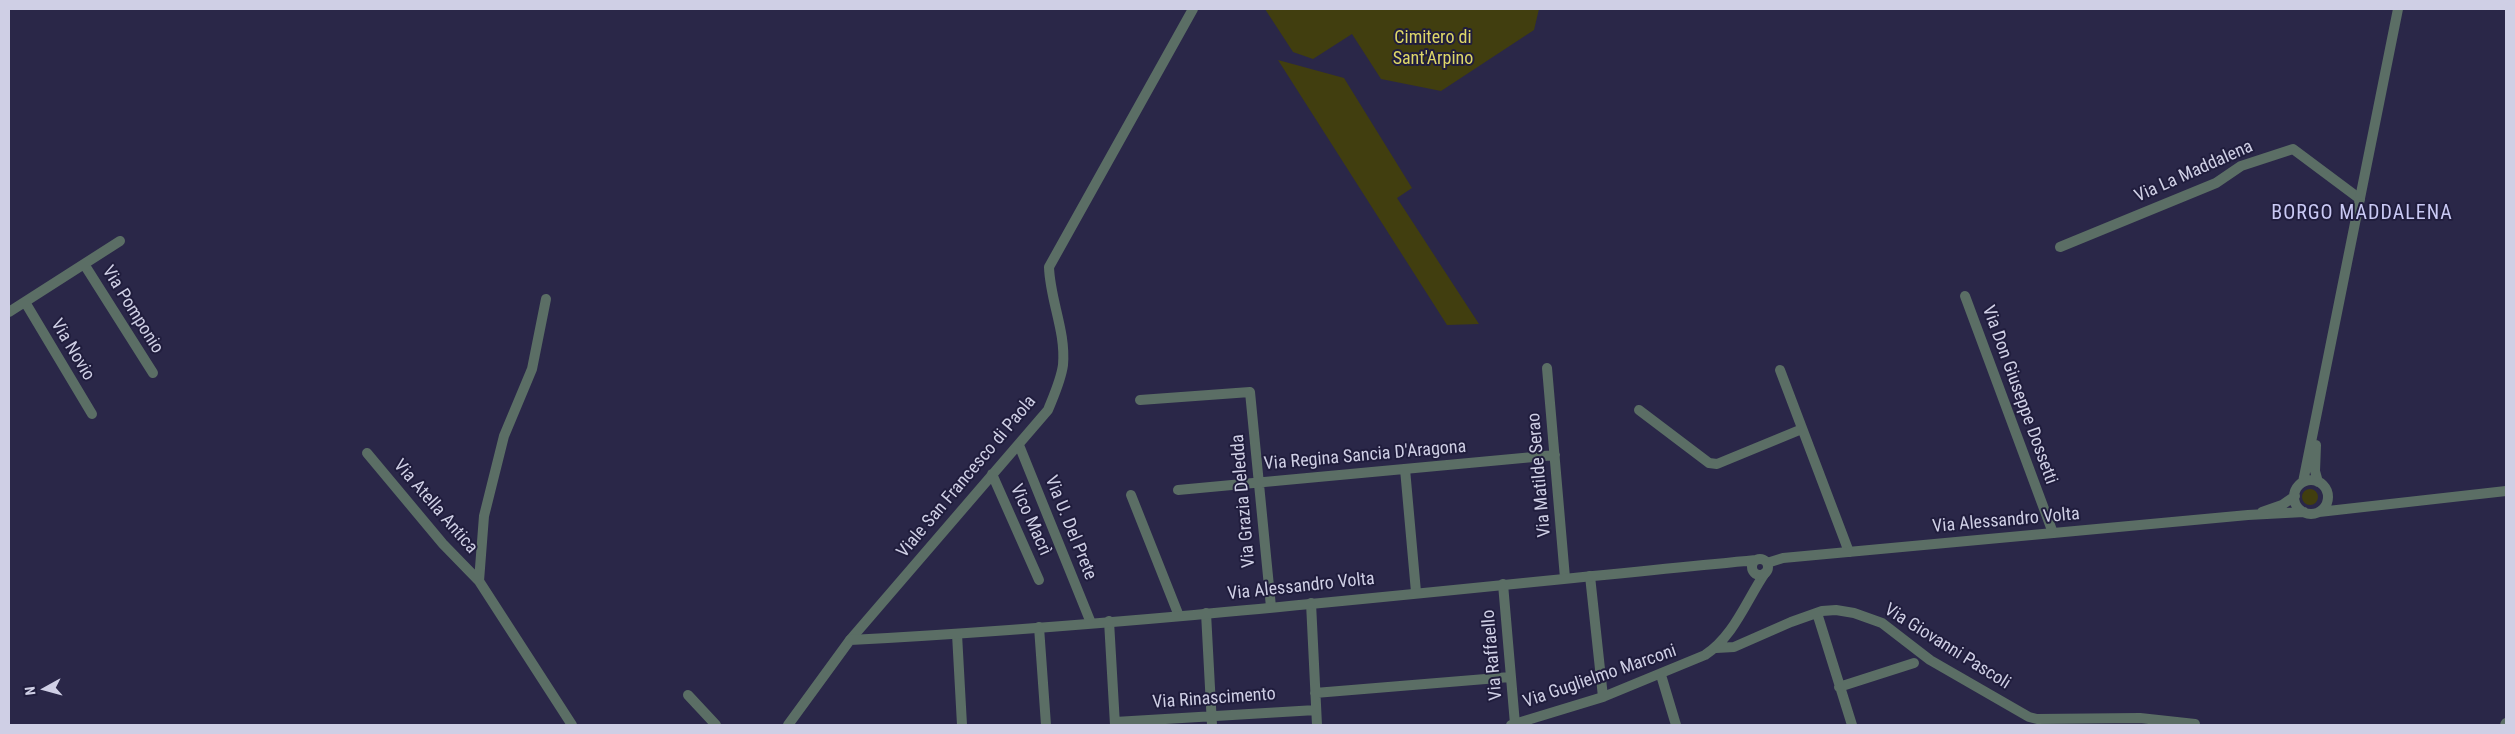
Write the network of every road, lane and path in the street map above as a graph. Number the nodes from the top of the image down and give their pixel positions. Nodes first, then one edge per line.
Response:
1 (1193, 9) edge
2 (2398, 9) edge
3 (2360, 199) junction
4 (120, 241) dead end
5 (2060, 247) dead end
6 (84, 264) junction
7 (1965, 296) dead end
8 (546, 299) dead end
9 (25, 302) junction
10 (9, 312) edge
11 (1547, 368) dead end
12 (1780, 370) dead end
13 (153, 373) dead end
14 (1140, 400) dead end
15 (1639, 410) dead end
16 (92, 414) dead end
17 (2315, 426) junction
18 (1802, 429) junction
19 (1019, 445) junction
20 (367, 453) dead end
21 (1555, 455) junction
22 (1405, 469) junction
23 (992, 474) junction
24 (1259, 482) junction
25 (2303, 482) junction
26 (2318, 482) junction
27 (1178, 490) dead end
28 (2506, 491) edge
29 (1131, 495) dead end
30 (2295, 496) junction
31 (2328, 496) junction
32 (2357, 507) junction
33 (2304, 512) junction
34 (2319, 512) junction
35 (2248, 515) junction
36 (2053, 533) junction
37 (1849, 552) junction
38 (1762, 570) junction
39 (1590, 576) junction
40 (1565, 578) junction
41 (1038, 580) dead end
42 (479, 581) junction
43 (1503, 584) junction
44 (1416, 592) junction
45 (1311, 603) junction
46 (1270, 607) junction
47 (1206, 613) junction
48 (1817, 613) junction
49 (1179, 616) junction
50 (1109, 621) junction
51 (1091, 623) junction
52 (1039, 627) junction
53 (957, 634) junction
54 (850, 640) junction
55 (1716, 648) junction
56 (1914, 663) dead end
57 (1661, 675) junction
58 (1510, 677) junction
59 (1839, 687) junction
60 (1315, 693) junction
61 (688, 695) dead end
62 (1603, 697) junction
63 (1316, 710) junction
64 (1212, 720) edge
65 (1115, 724) edge
66 (2194, 724) dead end
67 (572, 725) edge
68 (716, 725) edge
69 (788, 725) edge
70 (962, 725) edge
71 (1046, 725) edge
72 (1317, 725) edge
73 (1513, 725) edge
74 (1676, 725) edge
75 (1852, 725) edge

1 - 19 street, Viale San Francesco di Paola
2 - 3 street
3 - 5 street, Via La Maddalena
3 - 17 street
4 - 6 street
6 - 9 street
6 - 13 street, Via Pomponio
7 - 36 street, Via Don Giuseppe Dossetti
8 - 42 street
9 - 10 street
9 - 16 street, Via Novio
11 - 21 street, Via Matilde Serao
12 - 18 street
14 - 24 street, Via Grazia Deledda
15 - 18 street
17 - 25 street
17 - 26 street
18 - 37 street
19 - 23 street, Viale San Francesco di Paola
19 - 51 street, Via U. Del Prete
20 - 42 street, Via Atella Antica
21 - 22 street, Via Regina Sancia D'Aragona
21 - 40 street, Via Matilde Serao
22 - 24 street, Via Regina Sancia D'Aragona
22 - 44 street
23 - 41 street, Vico Macrì
23 - 54 street, Viale San Francesco di Paola
24 - 27 street, Via Regina Sancia D'Aragona
24 - 46 street, Via Grazia Deledda
25 - 26 street
25 - 30 street
26 - 31 street
28 - 32 street
29 - 49 street
30 - 33 street
30 - 35 street, Via Alessandro Volta
31 - 32 street
31 - 34 street
32 - 34 street
33 - 34 street
33 - 35 street, Via Alessandro Volta
35 - 36 street, Via Alessandro Volta
36 - 37 street, Via Alessandro Volta
37 - 38 street, Via Alessandro Volta
38 - 39 street, Via Alessandro Volta
38 - 55 street, Via Guglielmo Marconi
39 - 40 street, Via Alessandro Volta
39 - 62 street
40 - 43 street, Via Alessandro Volta
42 - 67 street, Via Atella Antica
43 - 44 street, Via Alessandro Volta
43 - 58 street, Via Raffaello
44 - 45 street, Via Alessandro Volta
45 - 46 street, Via Alessandro Volta
45 - 60 street
46 - 47 street, Via Alessandro Volta
47 - 49 street, Via Alessandro Volta
47 - 64 street
48 - 55 street, Via Giovanni Pascoli
48 - 59 street
48 - 66 street, Via Giovanni Pascoli
49 - 50 street, Via Alessandro Volta
50 - 51 street, Via Alessandro Volta
50 - 65 street
51 - 52 street, Via Alessandro Volta
52 - 53 street, Via Alessandro Volta
52 - 71 street
53 - 54 street, Via Alessandro Volta
53 - 70 street
54 - 69 street, Viale San Francesco di Paola
55 - 57 street, Via Guglielmo Marconi
56 - 59 street
57 - 62 street, Via Guglielmo Marconi
57 - 74 street
58 - 60 street
58 - 73 street, Via Raffaello
59 - 75 street
60 - 63 street
61 - 68 street
62 - 73 street, Via Guglielmo Marconi
63 - 64 street, Via Rinascimento
63 - 72 street
64 - 65 street, Via Rinascimento

